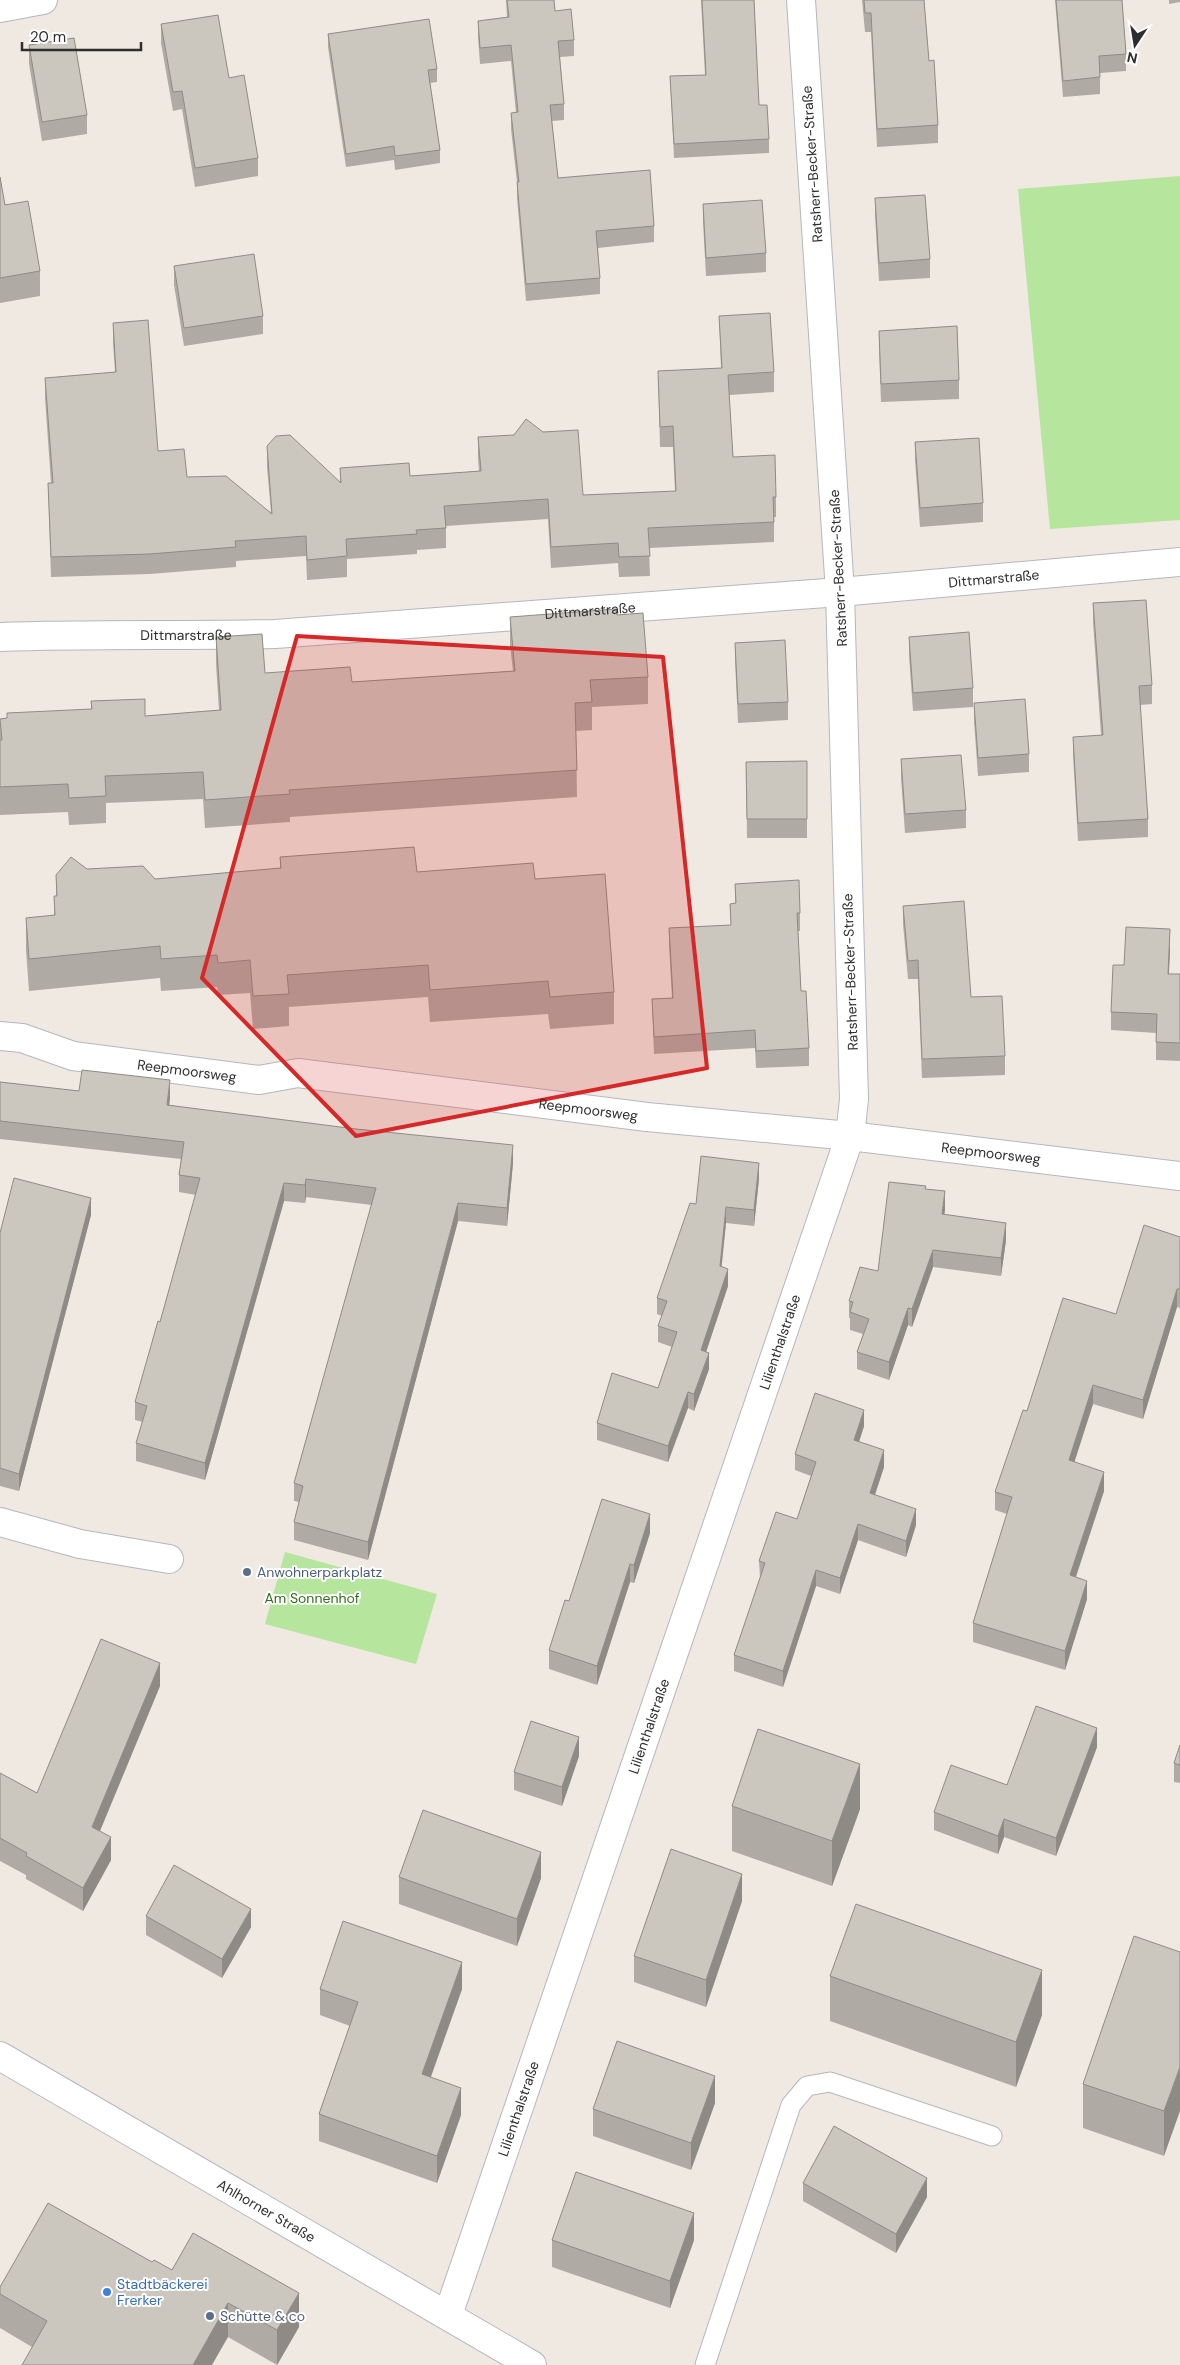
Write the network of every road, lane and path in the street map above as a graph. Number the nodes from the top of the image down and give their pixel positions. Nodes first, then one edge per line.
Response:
1 (42, 0) edge
2 (801, 0) edge
3 (0, 8) edge
4 (1180, 562) edge
5 (840, 592) junction
6 (0, 637) edge
7 (0, 1036) edge
8 (850, 1136) junction
9 (1180, 1176) edge
10 (0, 1522) edge
11 (169, 1559) dead end
12 (0, 2056) edge
13 (992, 2136) dead end
14 (448, 2315) junction
15 (532, 2365) edge
16 (705, 2365) edge

1 - 3 street
2 - 5 street, Ratsherr-Becker-Straße
4 - 5 street, Dittmarstraße
5 - 6 street, Dittmarstraße
5 - 8 street, Ratsherr-Becker-Straße
7 - 8 street, Reepmoorsweg
8 - 9 street, Reepmoorsweg
8 - 14 street, Lilienthalstraße
10 - 11 street
12 - 14 street, Ahlhorner Straße
13 - 16 lane
14 - 15 street, Ahlhorner Straße

